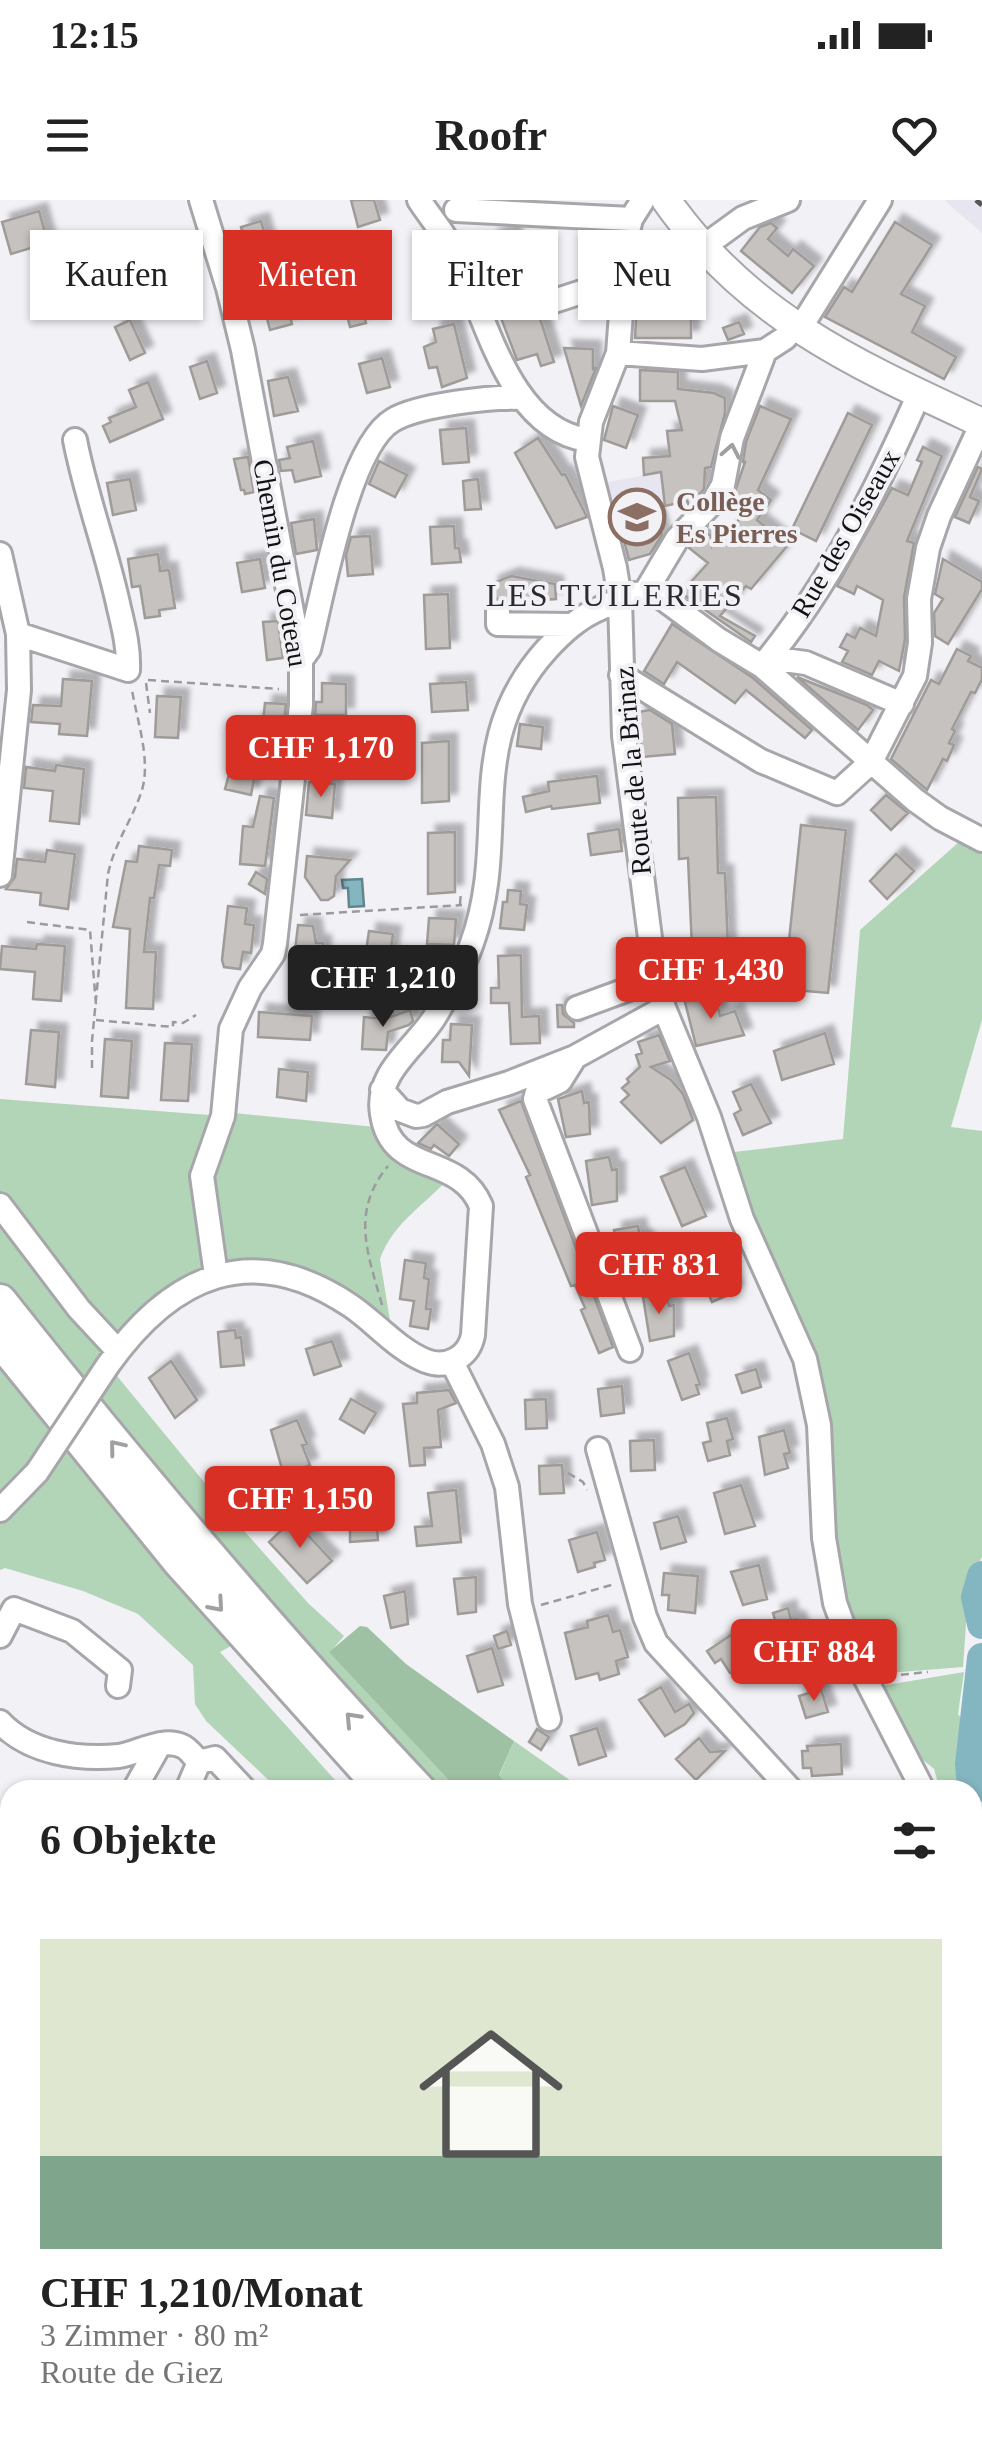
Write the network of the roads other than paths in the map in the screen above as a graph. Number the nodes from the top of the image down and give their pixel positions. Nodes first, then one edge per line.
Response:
1 (201, 200) edge
2 (419, 200) edge
3 (666, 200) edge
4 (788, 200) edge
5 (880, 200) edge
6 (456, 210) dead end
7 (637, 210) edge
8 (690, 230) edge
9 (706, 245) edge
10 (706, 251) edge
11 (620, 320) edge
12 (797, 328) junction
13 (765, 351) junction
14 (618, 353) junction
15 (919, 394) junction
16 (522, 398) junction
17 (982, 423) edge
18 (76, 440) dead end
19 (588, 440) junction
20 (0, 554) edge
21 (646, 592) junction
22 (620, 599) junction
23 (498, 612) dead end
24 (571, 625) junction
25 (18, 634) junction
26 (301, 660) junction
27 (765, 662) junction
28 (622, 675) junction
29 (902, 704) junction
30 (871, 762) junction
31 (982, 840) edge
32 (0, 875) edge
33 (656, 979) junction
34 (578, 1008) dead end
35 (664, 1008) junction
36 (575, 1057) junction
37 (382, 1090) junction
38 (0, 1206) edge
39 (216, 1276) junction
40 (0, 1301) edge
41 (0, 1340) edge
42 (630, 1350) dead end
43 (113, 1358) junction
44 (452, 1362) junction
45 (598, 1449) dead end
46 (0, 1510) edge
47 (0, 1636) edge
48 (118, 1686) dead end
49 (549, 1719) dead end
50 (0, 1722) edge
51 (160, 1744) junction
52 (199, 1762) junction
53 (140, 1780) edge
54 (191, 1780) edge
55 (236, 1780) edge
56 (375, 1780) edge
57 (410, 1780) edge
58 (782, 1780) edge
59 (918, 1780) edge

1 - 26 street, Chemin du Coteau
2 - 16 street
3 - 8 main road
4 - 9 street
5 - 12 street
6 - 7 street
10 - 12 main road
11 - 14 street
12 - 13 street
12 - 15 main road
13 - 14 street
21 -> 13 street
14 - 19 street
15 - 17 main road
15 - 27 street, Rue des Oiseaux
16 - 19 street
16 - 26 street
17 - 29 street
18 - 25 street
19 - 22 street, Route de la Brinaz
20 - 25 street
21 - 22 street
21 - 27 street
22 - 24 street
22 - 28 street, Route de la Brinaz
23 - 24 street
24 - 37 street
25 - 32 street
26 - 39 street, Chemin du Coteau
27 - 29 street
27 - 30 street
28 - 30 street
28 - 33 street, Route de la Brinaz
29 - 30 street
30 - 31 street
33 - 34 street
33 - 35 street, Route de la Brinaz
35 - 36 street
35 - 59 street, Route de la Brinaz
36 - 37 street
36 - 42 street
37 - 44 street
38 - 43 street
39 - 43 street
39 - 44 street
57 -> 40 highway
41 -> 56 highway
43 - 46 street, bridge
44 - 49 street
45 - 58 street
47 - 48 street
50 - 51 street
51 - 52 street
51 - 53 street
52 - 54 street
52 - 55 street

